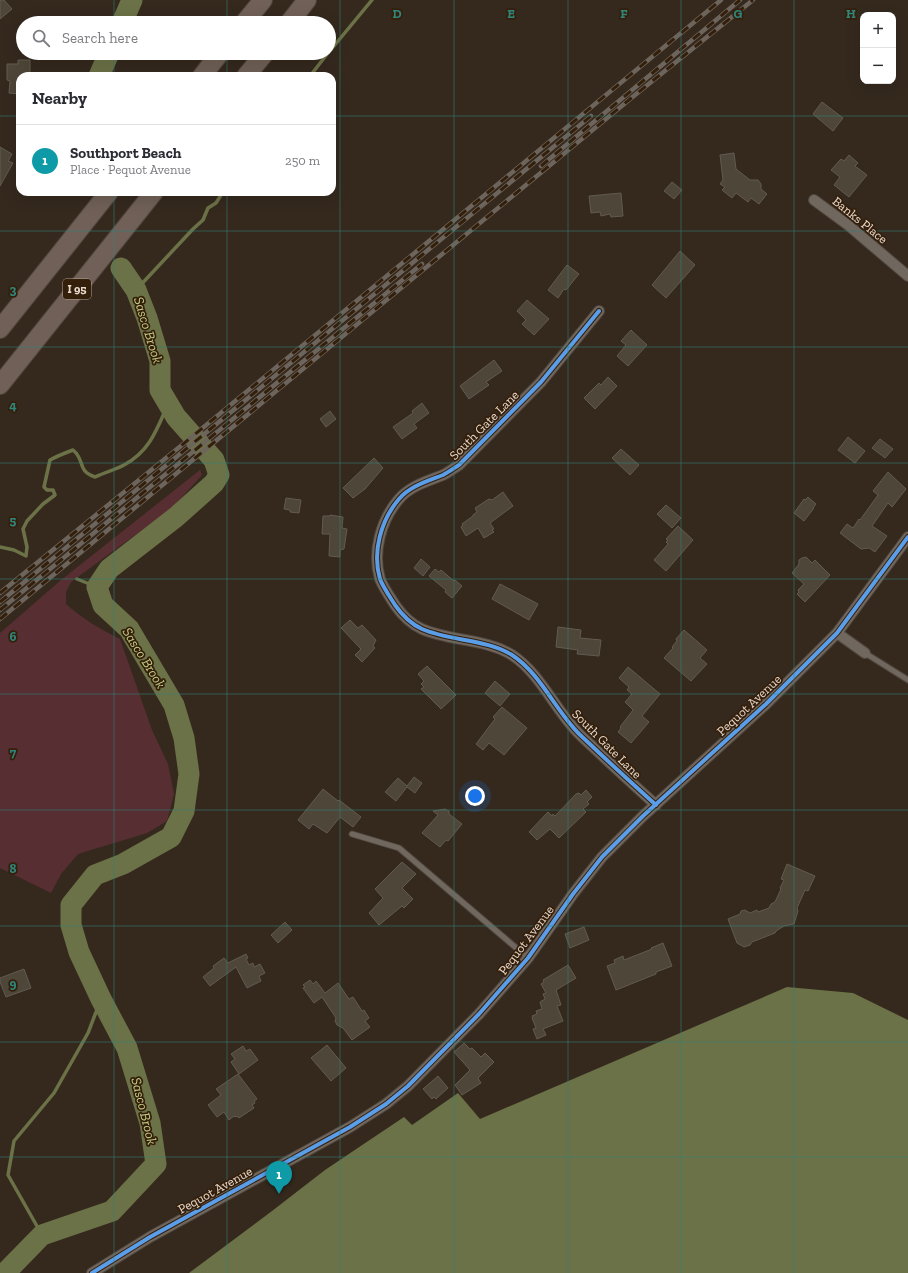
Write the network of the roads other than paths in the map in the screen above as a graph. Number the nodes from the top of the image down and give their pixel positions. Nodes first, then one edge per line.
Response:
1 (263, 0) edge
2 (307, 0) edge
3 (250, 16) edge
4 (294, 16) edge
5 (215, 60) edge
6 (259, 60) edge
7 (205, 72) edge
8 (249, 72) edge
9 (106, 196) edge
10 (151, 196) edge
11 (814, 200) dead end
12 (908, 276) edge
13 (599, 311) dead end
14 (0, 329) edge
15 (0, 385) edge
16 (908, 537) edge
17 (837, 632) junction
18 (865, 653) joint
19 (908, 680) edge
20 (656, 805) junction
21 (352, 834) dead end
22 (528, 958) junction
23 (92, 1273) edge

1 - 3 highway
2 - 4 highway
5 - 7 highway
6 - 8 highway
9 - 14 highway, I 95
10 - 15 highway, I 95
11 - 12 street, Banks Place
13 - 20 street, South Gate Lane
16 - 17 street, Pequot Avenue
17 - 18 street
17 - 20 street, Pequot Avenue
18 - 19 lane
20 - 22 street, Pequot Avenue
21 - 22 lane
22 - 23 street, Pequot Avenue

